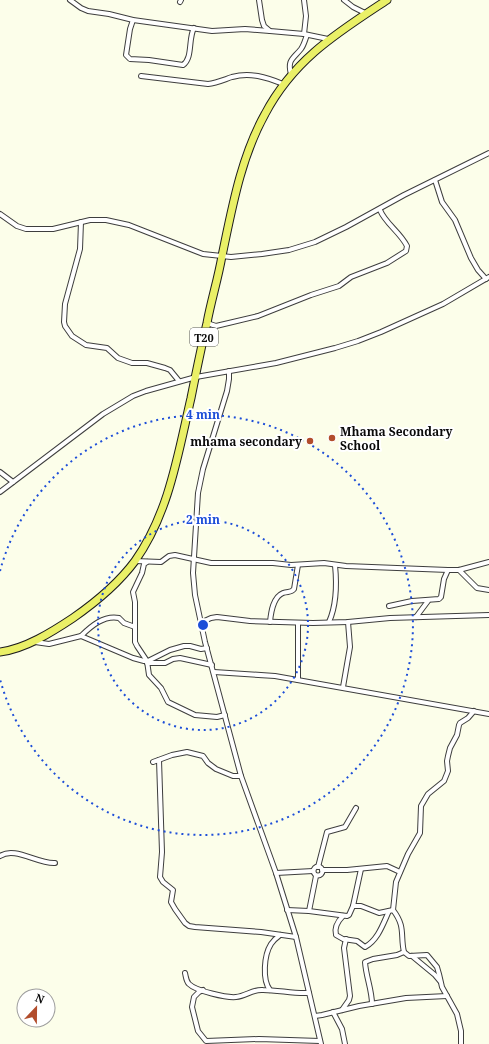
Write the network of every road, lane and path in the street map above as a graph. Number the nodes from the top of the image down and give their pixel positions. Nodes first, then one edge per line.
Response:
1 (70, 0) edge
2 (259, 0) edge
3 (304, 0) edge
4 (344, 0) edge
5 (387, 0) edge
6 (366, 14) junction
7 (133, 20) junction
8 (194, 28) junction
9 (270, 31) junction
10 (306, 34) junction
11 (328, 39) junction
12 (291, 74) junction
13 (141, 76) dead end
14 (283, 84) junction
15 (489, 153) edge
16 (435, 180) junction
17 (380, 210) junction
18 (0, 214) edge
19 (81, 222) junction
20 (222, 257) junction
21 (487, 278) edge
22 (207, 323) junction
23 (229, 371) junction
24 (196, 377) junction
25 (179, 381) junction
26 (0, 472) edge
27 (13, 482) junction
28 (0, 492) edge
29 (194, 560) junction
30 (135, 561) junction
31 (147, 562) junction
32 (489, 562) edge
33 (298, 565) junction
34 (335, 565) junction
35 (448, 570) junction
36 (459, 570) junction
37 (489, 590) edge
38 (428, 600) junction
39 (389, 606) dead end
40 (489, 615) edge
41 (416, 617) junction
42 (270, 622) junction
43 (329, 622) junction
44 (348, 622) junction
45 (200, 623) junction
46 (298, 623) junction
47 (135, 627) junction
48 (81, 636) junction
49 (33, 641) junction
50 (207, 648) junction
51 (0, 652) edge
52 (147, 662) junction
53 (212, 664) junction
54 (214, 672) junction
55 (298, 680) junction
56 (343, 687) junction
57 (474, 711) junction
58 (489, 714) edge
59 (225, 715) junction
60 (159, 760) junction
61 (153, 762) dead end
62 (241, 776) junction
63 (356, 808) dead end
64 (0, 856) edge
65 (55, 863) dead end
66 (318, 867) junction
67 (361, 869) junction
68 (322, 870) junction
69 (313, 871) junction
70 (400, 872) junction
71 (276, 873) junction
72 (316, 876) junction
73 (353, 906) junction
74 (287, 910) junction
75 (308, 910) junction
76 (391, 911) junction
77 (343, 916) junction
78 (280, 935) junction
79 (296, 937) junction
80 (346, 939) junction
81 (404, 952) junction
82 (412, 956) junction
83 (184, 973) dead end
84 (440, 982) junction
85 (203, 990) junction
86 (270, 990) junction
87 (309, 993) junction
88 (447, 996) junction
89 (372, 1004) junction
90 (342, 1010) junction
91 (333, 1012) junction
92 (315, 1016) junction
93 (320, 1043) edge
94 (345, 1044) edge
95 (461, 1044) edge

1 - 7 street
2 - 9 street
3 - 10 street
4 - 6 street
5 - 6 main road, T20
6 - 11 main road, T20
7 - 8 street
7 - 8 street
8 - 9 street
9 - 10 street
10 - 11 street
10 - 12 street
11 - 12 main road, T20
12 - 14 main road, T20
13 - 14 street
14 - 20 main road, T20
15 - 16 street
16 - 17 street
16 - 21 street
17 - 20 street
17 - 22 street
18 - 19 street
19 - 20 street
19 - 25 street
20 - 22 main road, T20
21 - 23 street
22 - 24 main road, T20
23 - 24 street
23 - 29 street
24 - 25 street
24 - 30 main road, T20
25 - 27 street
26 - 27 street
27 - 28 street
29 - 31 street
29 - 33 street
29 - 45 street
30 - 31 street
30 - 49 main road, T20
31 - 47 street
32 - 36 street
33 - 34 street
33 - 42 street
34 - 35 street
34 - 43 street
35 - 36 street
35 - 38 street
36 - 37 street
38 - 39 street
38 - 41 street
40 - 41 street
41 - 44 street
42 - 45 street
42 - 46 street
43 - 44 street
43 - 46 street
44 - 56 street
45 - 50 street
46 - 55 street
47 - 48 street
47 - 52 street
48 - 49 street
48 - 52 street
49 - 51 main road, T20
50 - 52 street
50 - 53 street
52 - 53 street
52 - 59 street
53 - 54 street
54 - 55 street
54 - 59 street
55 - 56 street
56 - 57 street
57 - 58 street
57 - 70 street
59 - 62 street
60 - 61 street
60 - 62 street
60 - 78 street
62 - 71 street
63 - 66 street
64 - 65 street
66 - 68 street
66 - 69 street
67 - 68 street
67 - 70 street
67 - 73 street
68 - 72 street
69 - 71 street
69 - 72 street
70 - 76 street
71 - 74 street
72 - 75 street
73 - 76 street
73 - 77 street
74 - 75 street
74 - 79 street
75 - 77 street
76 - 80 street
76 - 81 street
77 - 80 street
78 - 79 street
78 - 86 street
79 - 87 street
80 - 90 street
81 - 82 street
81 - 89 street
82 - 84 street
82 - 84 street
83 - 85 street
84 - 88 street
85 - 86 street
85 - 93 street
86 - 87 street
87 - 92 street
88 - 89 street
88 - 95 street
89 - 90 street
90 - 91 street
91 - 92 street
91 - 94 street
92 - 93 street

